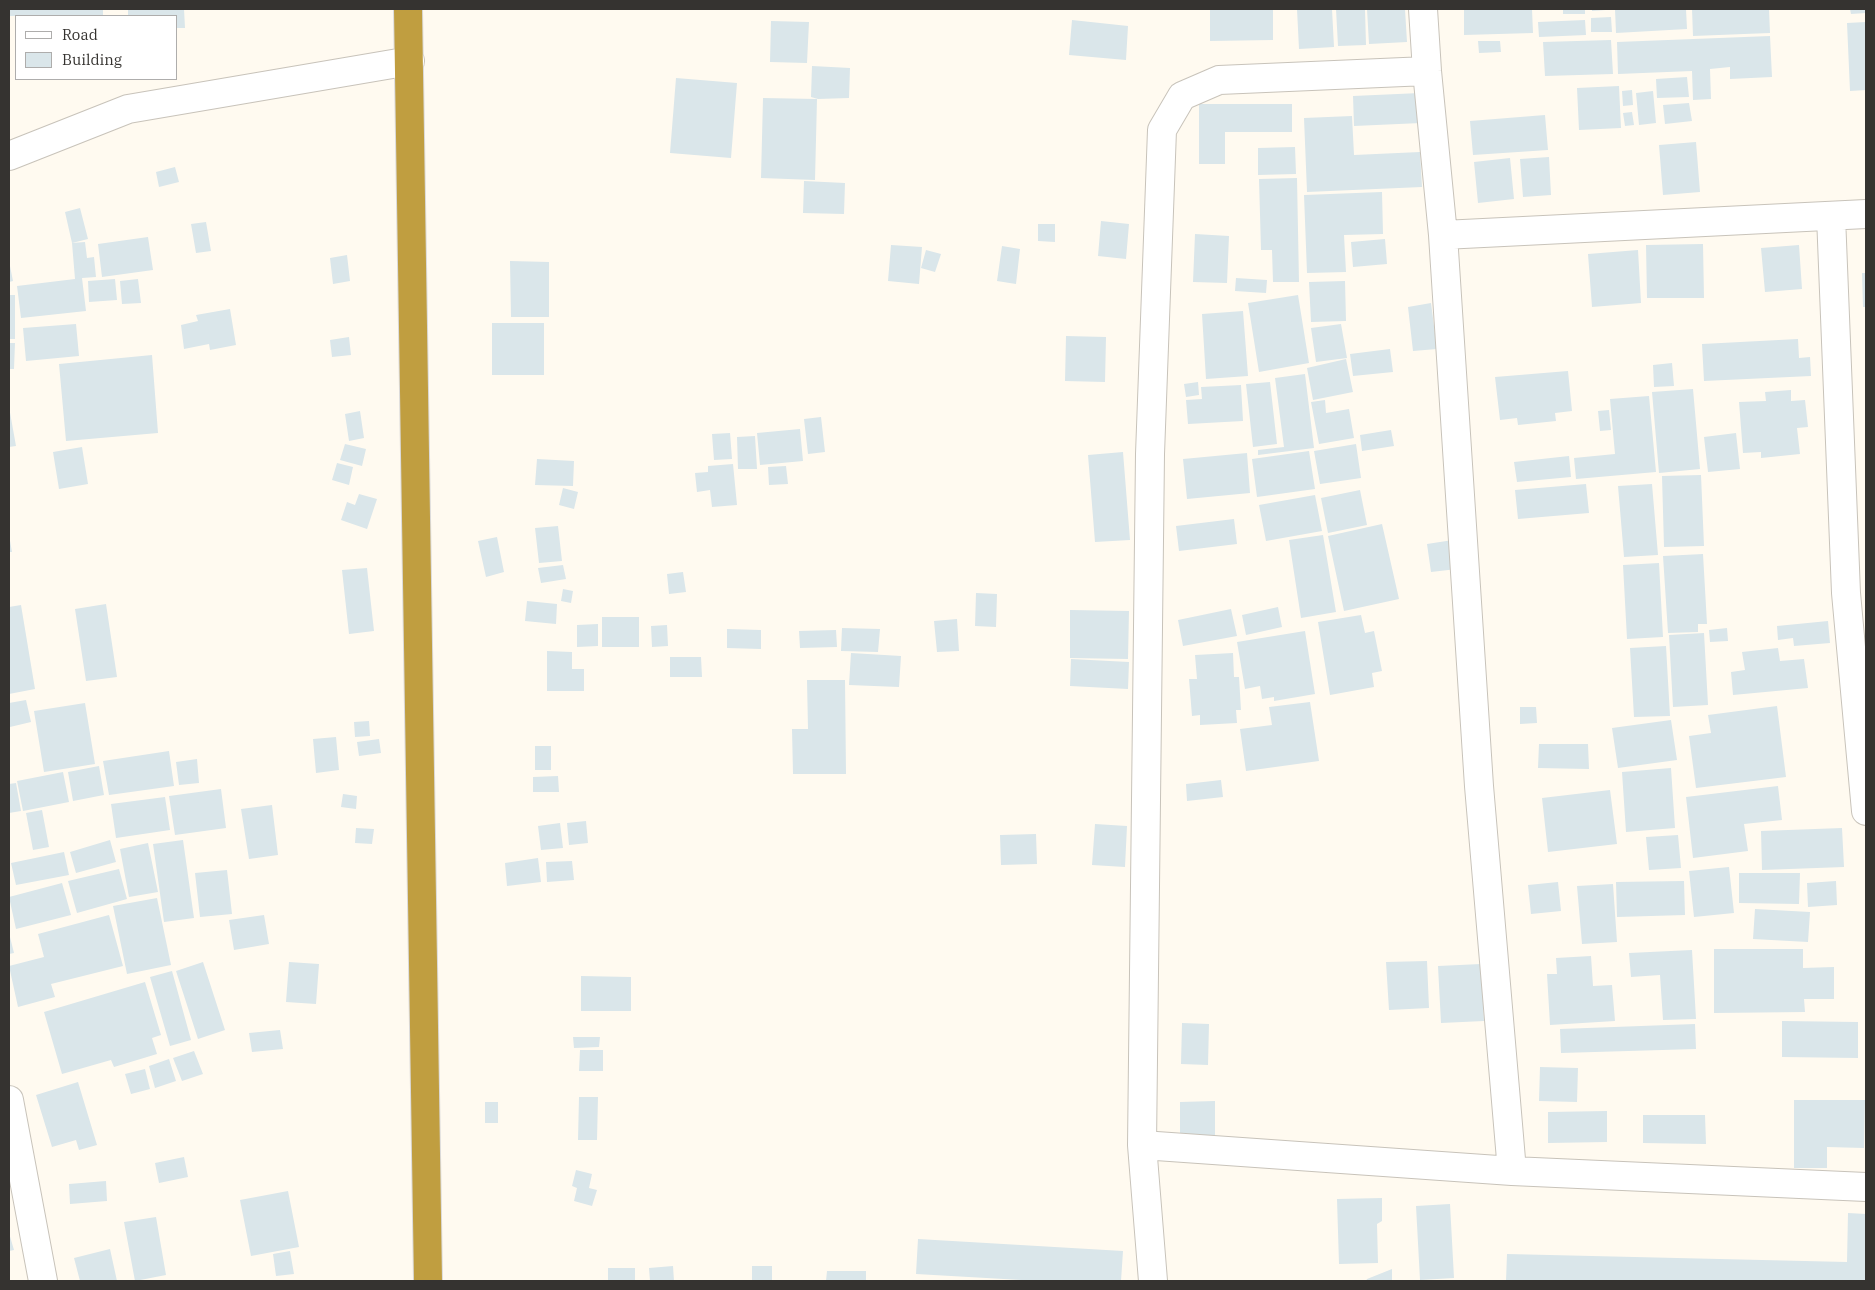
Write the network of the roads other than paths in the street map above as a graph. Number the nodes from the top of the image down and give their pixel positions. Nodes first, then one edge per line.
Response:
1 (408, 9) edge
2 (1423, 9) edge
3 (410, 61) junction
4 (1427, 71) junction
5 (9, 156) edge
6 (1866, 214) edge
7 (1831, 216) junction
8 (1443, 235) junction
9 (1856, 592) edge
10 (1866, 811) edge
11 (9, 1100) edge
12 (1142, 1145) junction
13 (1512, 1170) junction
14 (1866, 1188) edge
15 (43, 1281) edge
16 (428, 1281) edge
17 (1154, 1281) edge

1 - 3 highway
2 - 4 street
3 - 5 street
3 - 16 highway
4 - 8 street
4 - 12 street
6 - 7 street
7 - 8 street
7 - 9 street
8 - 13 street
9 - 10 street
11 - 15 street
12 - 13 street
12 - 17 street
13 - 14 street

